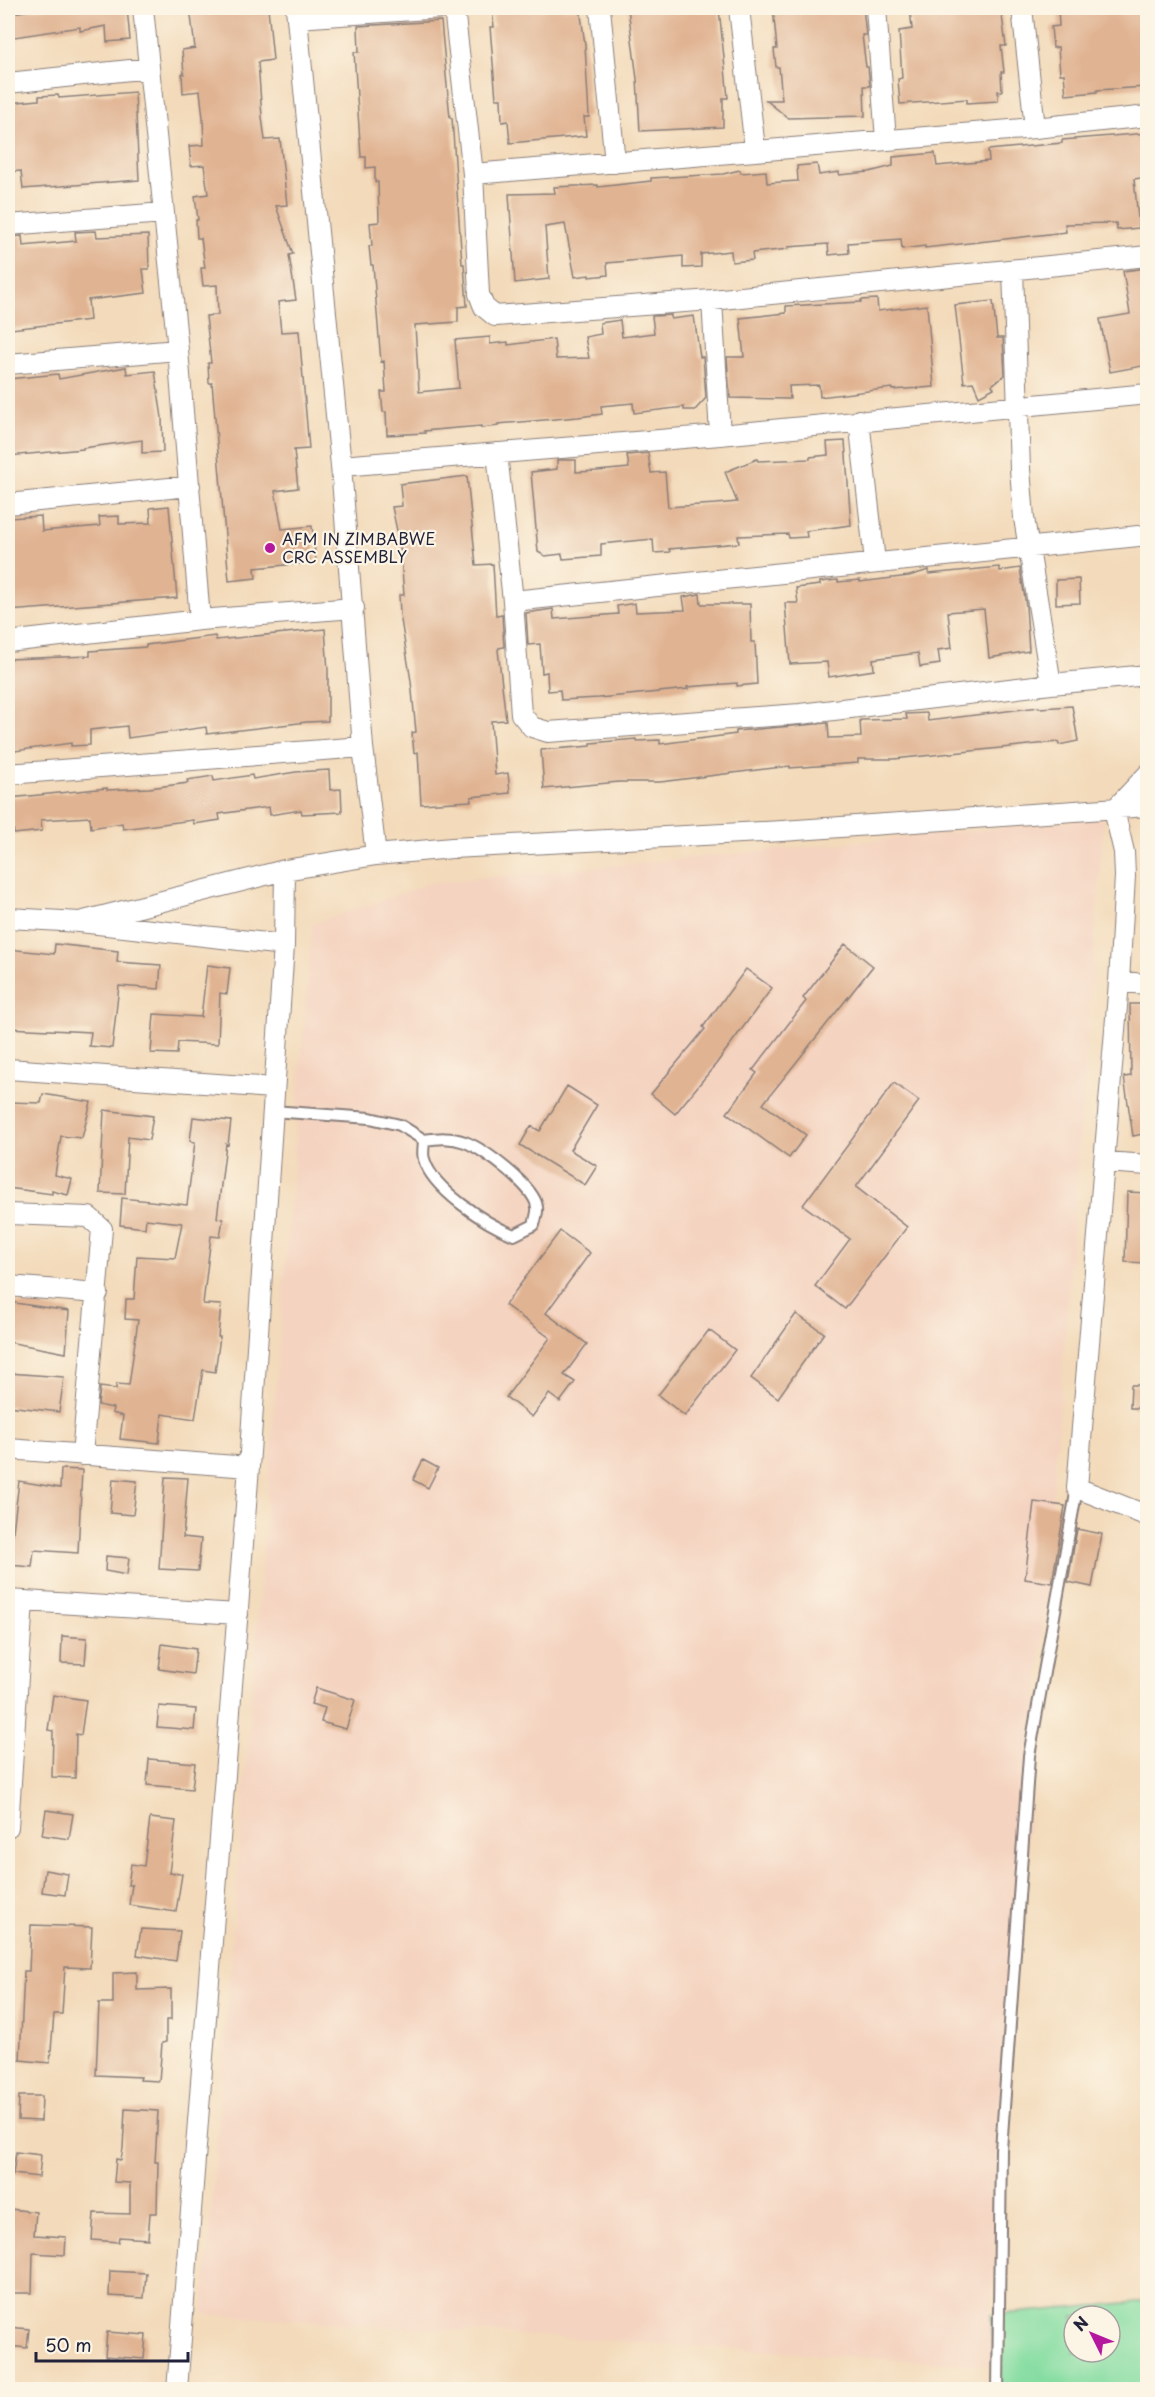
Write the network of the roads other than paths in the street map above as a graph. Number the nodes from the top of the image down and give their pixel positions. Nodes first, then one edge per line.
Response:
1 (143, 8) edge
2 (442, 8) edge
3 (454, 8) edge
4 (600, 8) edge
5 (739, 8) edge
6 (876, 8) edge
7 (1022, 8) edge
8 (297, 13) edge
9 (150, 68) junction
10 (8, 83) edge
11 (1148, 116) edge
12 (1035, 128) junction
13 (886, 140) junction
14 (755, 149) junction
15 (615, 163) junction
16 (474, 174) junction
17 (164, 213) junction
18 (8, 225) edge
19 (1148, 256) edge
20 (1013, 270) junction
21 (712, 300) junction
22 (178, 350) junction
23 (8, 364) edge
24 (1148, 394) edge
25 (1019, 406) junction
26 (859, 420) junction
27 (720, 435) junction
28 (497, 453) junction
29 (341, 466) junction
30 (190, 486) junction
31 (8, 504) edge
32 (1148, 535) edge
33 (1029, 547) junction
34 (875, 562) junction
35 (513, 601) junction
36 (354, 608) junction
37 (200, 620) junction
38 (8, 642) edge
39 (1148, 675) edge
40 (1051, 684) junction
41 (363, 747) junction
42 (8, 774) edge
43 (1148, 774) edge
44 (1148, 807) edge
45 (1114, 810) junction
46 (376, 855) junction
47 (285, 870) junction
48 (8, 918) edge
49 (80, 922) junction
50 (284, 945) junction
51 (1119, 982) junction
52 (1148, 984) edge
53 (8, 1069) edge
54 (273, 1088) junction
55 (272, 1111) junction
56 (424, 1140) junction
57 (1105, 1162) junction
58 (1148, 1166) edge
59 (8, 1214) edge
60 (8, 1286) edge
61 (98, 1293) junction
62 (8, 1449) edge
63 (82, 1455) junction
64 (249, 1467) junction
65 (1077, 1488) junction
66 (1148, 1516) edge
67 (15, 1600) edge
68 (238, 1614) junction
69 (8, 1827) edge
70 (177, 2390) edge
71 (998, 2390) edge

1 - 9 street
2 - 8 street
3 - 16 street
4 - 15 street
5 - 14 street
6 - 13 street
7 - 12 street
8 - 29 street
9 - 10 street
9 - 17 street
11 - 12 street
12 - 13 street
13 - 14 street
14 - 15 street
15 - 16 street
16 - 21 street
17 - 18 street
17 - 22 street
19 - 20 street
20 - 21 street
20 - 25 street
21 - 27 street
22 - 23 street
22 - 30 street
24 - 25 street
25 - 26 street
25 - 33 street
26 - 27 street
26 - 34 street
27 - 28 street
28 - 29 street
28 - 35 street
29 - 36 street
30 - 31 street
30 - 37 street
32 - 33 street
33 - 34 street
33 - 40 street
34 - 35 street
35 - 40 street
36 - 37 street
36 - 41 street
37 - 38 street
39 - 40 street
41 - 42 street
41 - 46 street
43 - 45 street
44 - 45 street
45 - 46 street
45 - 51 street
46 - 47 street
47 - 49 street
47 - 50 street
48 - 49 street
49 - 50 street
50 - 54 street
51 - 52 street
51 - 57 street
53 - 54 street
54 - 55 street
55 - 56 lane
55 - 64 street
56 - 56 lane
57 - 58 street
57 - 65 street
59 - 61 street
60 - 61 street
61 - 63 street
62 - 63 street
63 - 64 street
64 - 68 street
65 - 66 street
65 - 71 lane
67 - 68 street
67 - 69 street
68 - 70 street

